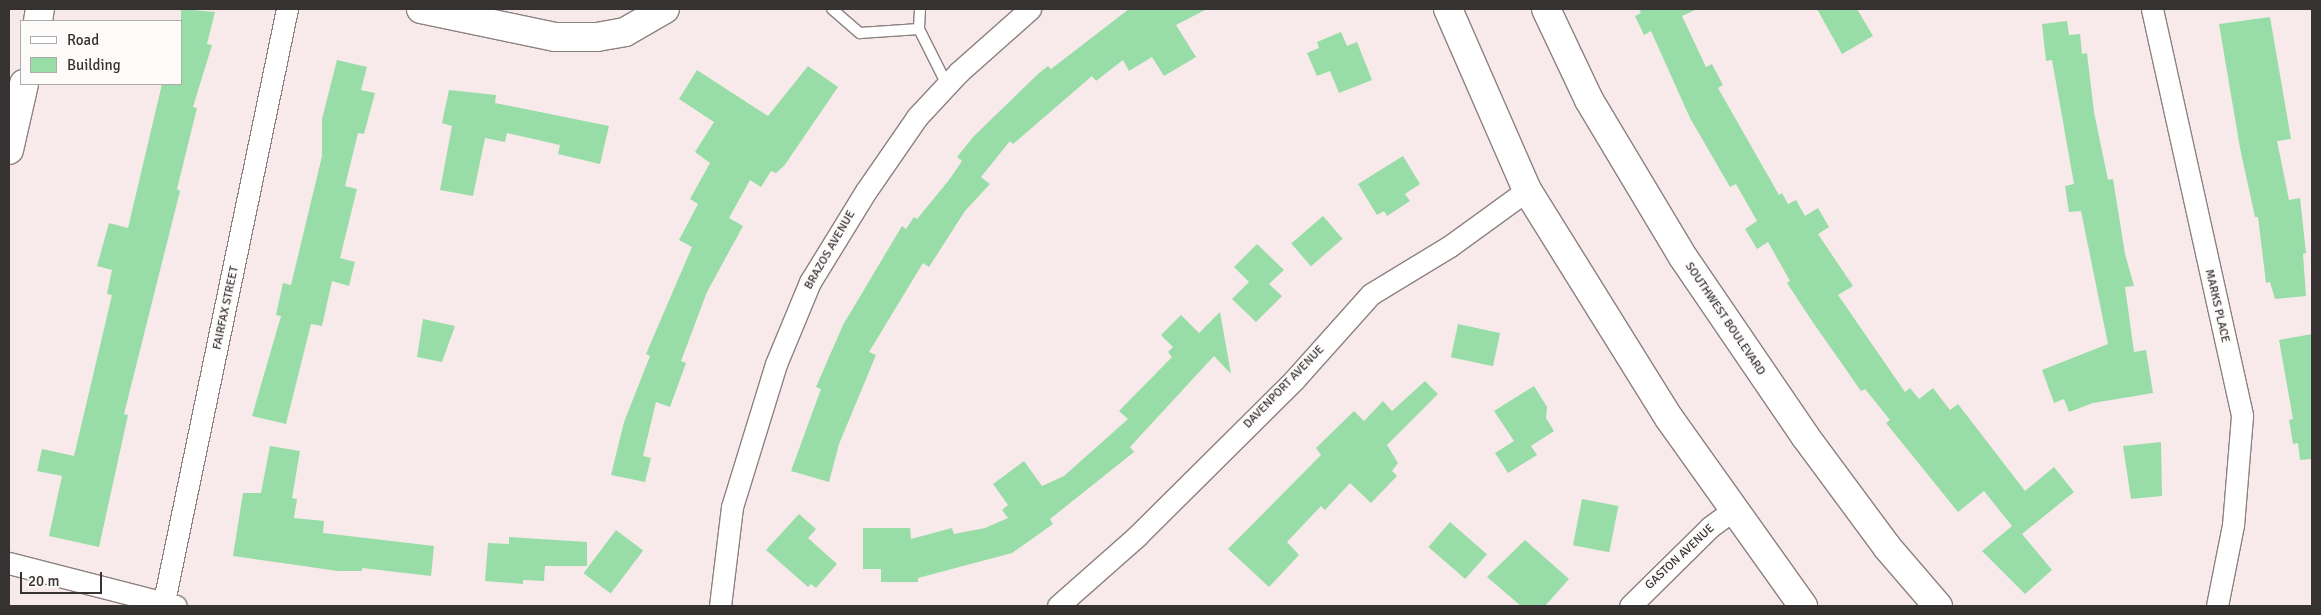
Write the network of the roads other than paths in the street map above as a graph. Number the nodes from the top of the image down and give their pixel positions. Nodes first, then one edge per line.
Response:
1 (287, 9) edge
2 (422, 9) edge
3 (665, 9) edge
4 (832, 9) edge
5 (920, 9) edge
6 (1030, 9) edge
7 (1448, 9) edge
8 (1546, 9) edge
9 (2152, 9) edge
10 (919, 29) junction
11 (24, 85) edge
12 (947, 85) junction
13 (9, 150) edge
14 (1527, 190) junction
15 (1732, 510) junction
16 (9, 563) edge
17 (167, 605) edge
18 (720, 606) edge
19 (1058, 606) edge
20 (1630, 606) edge
21 (1803, 606) edge
22 (1938, 606) edge
23 (2218, 606) edge

1 - 17 street, FAIRFAX STREET
2 - 3 main road
4 - 10 lane
5 - 10 lane
6 - 12 street, BRAZOS AVENUE
7 - 14 main road
8 - 22 main road, SOUTHWEST BOULEVARD
9 - 23 street, MARKS PLACE
10 - 12 lane
11 - 13 main road
12 - 18 street, BRAZOS AVENUE
14 - 15 main road
14 - 19 street, DAVENPORT AVENUE
15 - 20 street, GASTON AVENUE
15 - 21 main road
16 - 17 street

